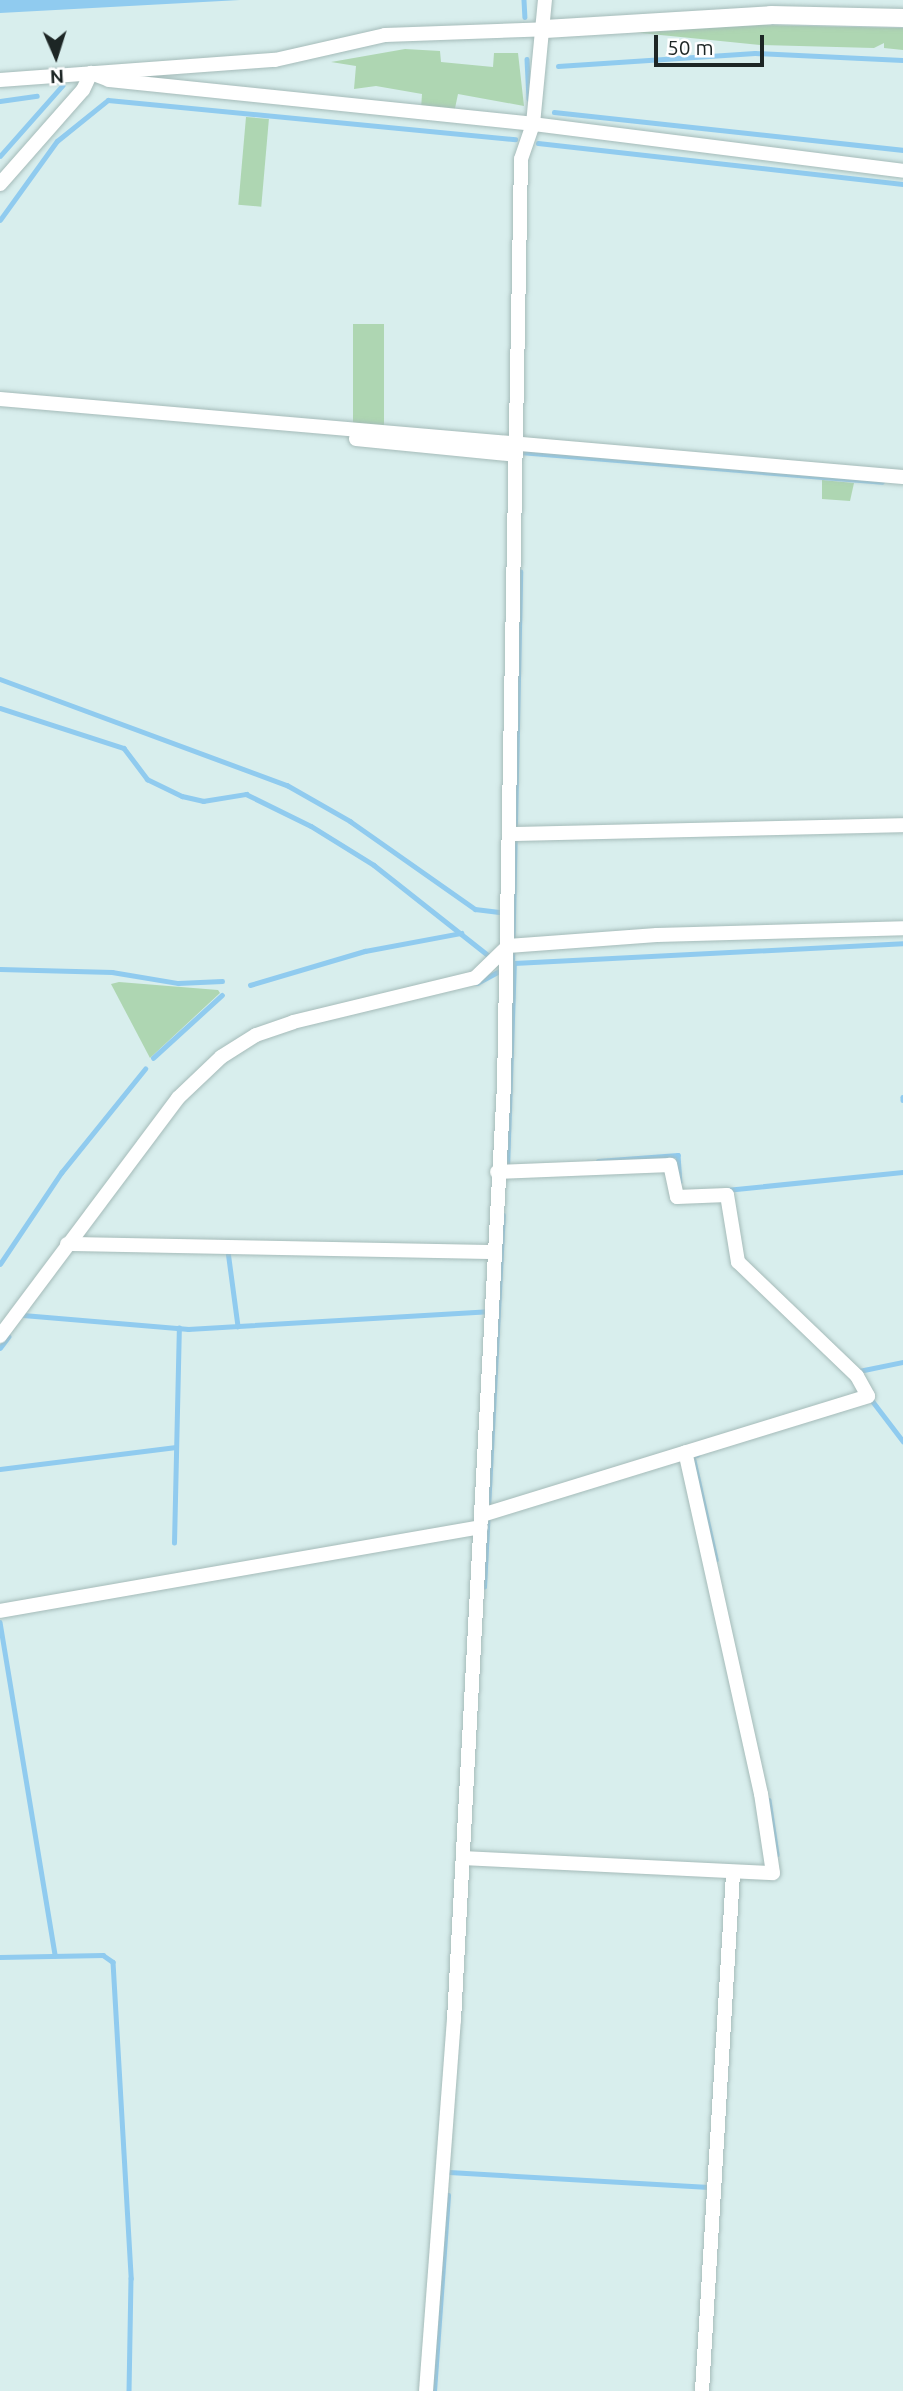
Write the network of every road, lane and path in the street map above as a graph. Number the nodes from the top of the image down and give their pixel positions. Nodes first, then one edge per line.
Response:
1 (545, 5) edge
2 (903, 19) edge
3 (545, 29) junction
4 (91, 73) junction
5 (0, 80) edge
6 (533, 124) junction
7 (903, 171) edge
8 (0, 184) edge
9 (0, 399) edge
10 (356, 439) dead end
11 (515, 449) junction
12 (903, 477) edge
13 (903, 825) edge
14 (515, 834) junction
15 (903, 928) edge
16 (512, 945) junction
17 (497, 1172) junction
18 (70, 1245) junction
19 (495, 1252) junction
20 (0, 1336) edge
21 (685, 1452) junction
22 (486, 1518) junction
23 (0, 1611) edge
24 (464, 1858) junction
25 (733, 1874) junction
26 (426, 2391) edge
27 (702, 2391) edge

1 - 3 street
2 - 3 street
3 - 4 street
3 - 6 street
4 - 5 street
4 - 6 street
4 - 8 street
6 - 7 street
6 - 11 street
9 - 11 street
10 - 11 street
11 - 12 street
11 - 14 street
13 - 14 street
14 - 16 street
15 - 16 street
16 - 17 street
16 - 18 street
17 - 19 street
17 - 21 street
18 - 19 street
18 - 20 street
19 - 22 street
21 - 22 street
21 - 25 street
22 - 23 street
22 - 24 street
24 - 25 street
24 - 26 street
25 - 27 street

